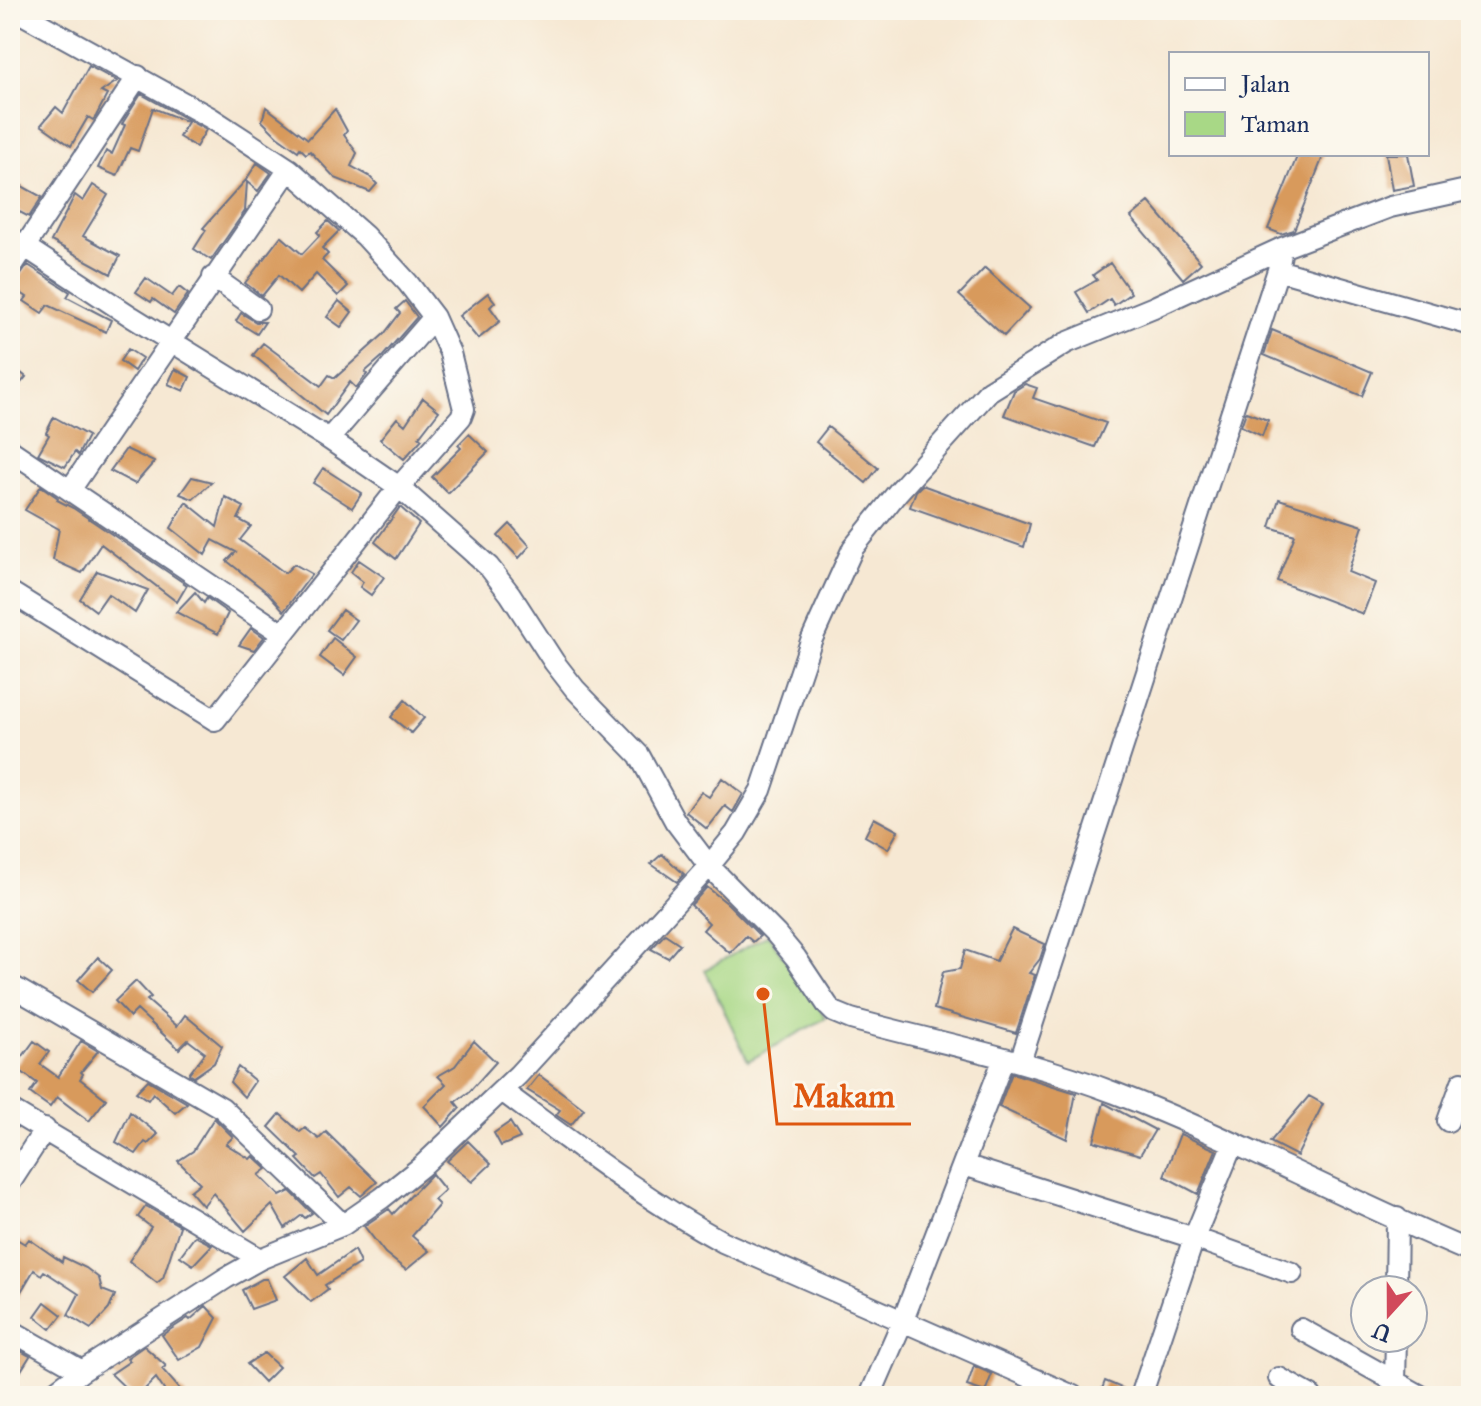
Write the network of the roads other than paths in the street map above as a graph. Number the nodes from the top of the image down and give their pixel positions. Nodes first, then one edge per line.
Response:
1 (15, 10) edge
2 (138, 76) junction
3 (289, 169) junction
4 (1471, 189) edge
5 (17, 242) edge
6 (1282, 248) junction
7 (10, 269) edge
8 (1278, 270) junction
9 (213, 277) junction
10 (258, 309) dead end
11 (434, 317) junction
12 (1471, 325) edge
13 (173, 342) junction
14 (329, 439) junction
15 (10, 450) edge
16 (399, 487) junction
17 (70, 490) junction
18 (10, 592) edge
19 (283, 634) junction
20 (709, 866) junction
21 (10, 985) edge
22 (1012, 1060) junction
23 (1471, 1086) edge
24 (502, 1091) junction
25 (10, 1110) edge
26 (1448, 1121) dead end
27 (45, 1129) junction
28 (1233, 1143) junction
29 (964, 1165) junction
30 (10, 1183) edge
31 (1397, 1218) junction
32 (343, 1225) junction
33 (1194, 1238) junction
34 (1471, 1252) edge
35 (260, 1259) junction
36 (1292, 1273) dead end
37 (1396, 1274) edge
38 (903, 1320) junction
39 (1301, 1329) dead end
40 (10, 1330) edge
41 (1396, 1354) edge
42 (82, 1371) junction
43 (1279, 1378) dead end
44 (1395, 1382) junction
45 (49, 1396) edge
46 (870, 1396) edge
47 (1073, 1396) edge
48 (1141, 1396) edge
49 (1311, 1396) edge
50 (1421, 1396) edge

1 - 2 street
2 - 3 street
2 - 5 street
3 - 9 street
3 - 11 street
4 - 6 street
5 - 7 street
5 - 13 street
6 - 8 street
6 - 20 street
8 - 12 street
8 - 22 street
9 - 10 street
9 - 13 street
11 - 14 street
11 - 16 street
13 - 14 street
13 - 17 street
14 - 16 street
15 - 17 street
16 - 19 street
16 - 20 street
17 - 19 street
18 - 19 street
20 - 22 street
20 - 24 street
21 - 32 street
22 - 28 street
22 - 29 street
23 - 26 street
24 - 32 street
24 - 38 street
25 - 27 street
27 - 30 street
27 - 35 street
28 - 31 street
28 - 33 street
29 - 33 street
29 - 38 street
31 - 34 street
31 - 37 street
32 - 35 street
33 - 36 street
33 - 48 street
35 - 42 street
38 - 46 street
38 - 47 street
39 - 44 street
40 - 42 street
41 - 44 street
42 - 45 street
43 - 49 street
44 - 50 street

